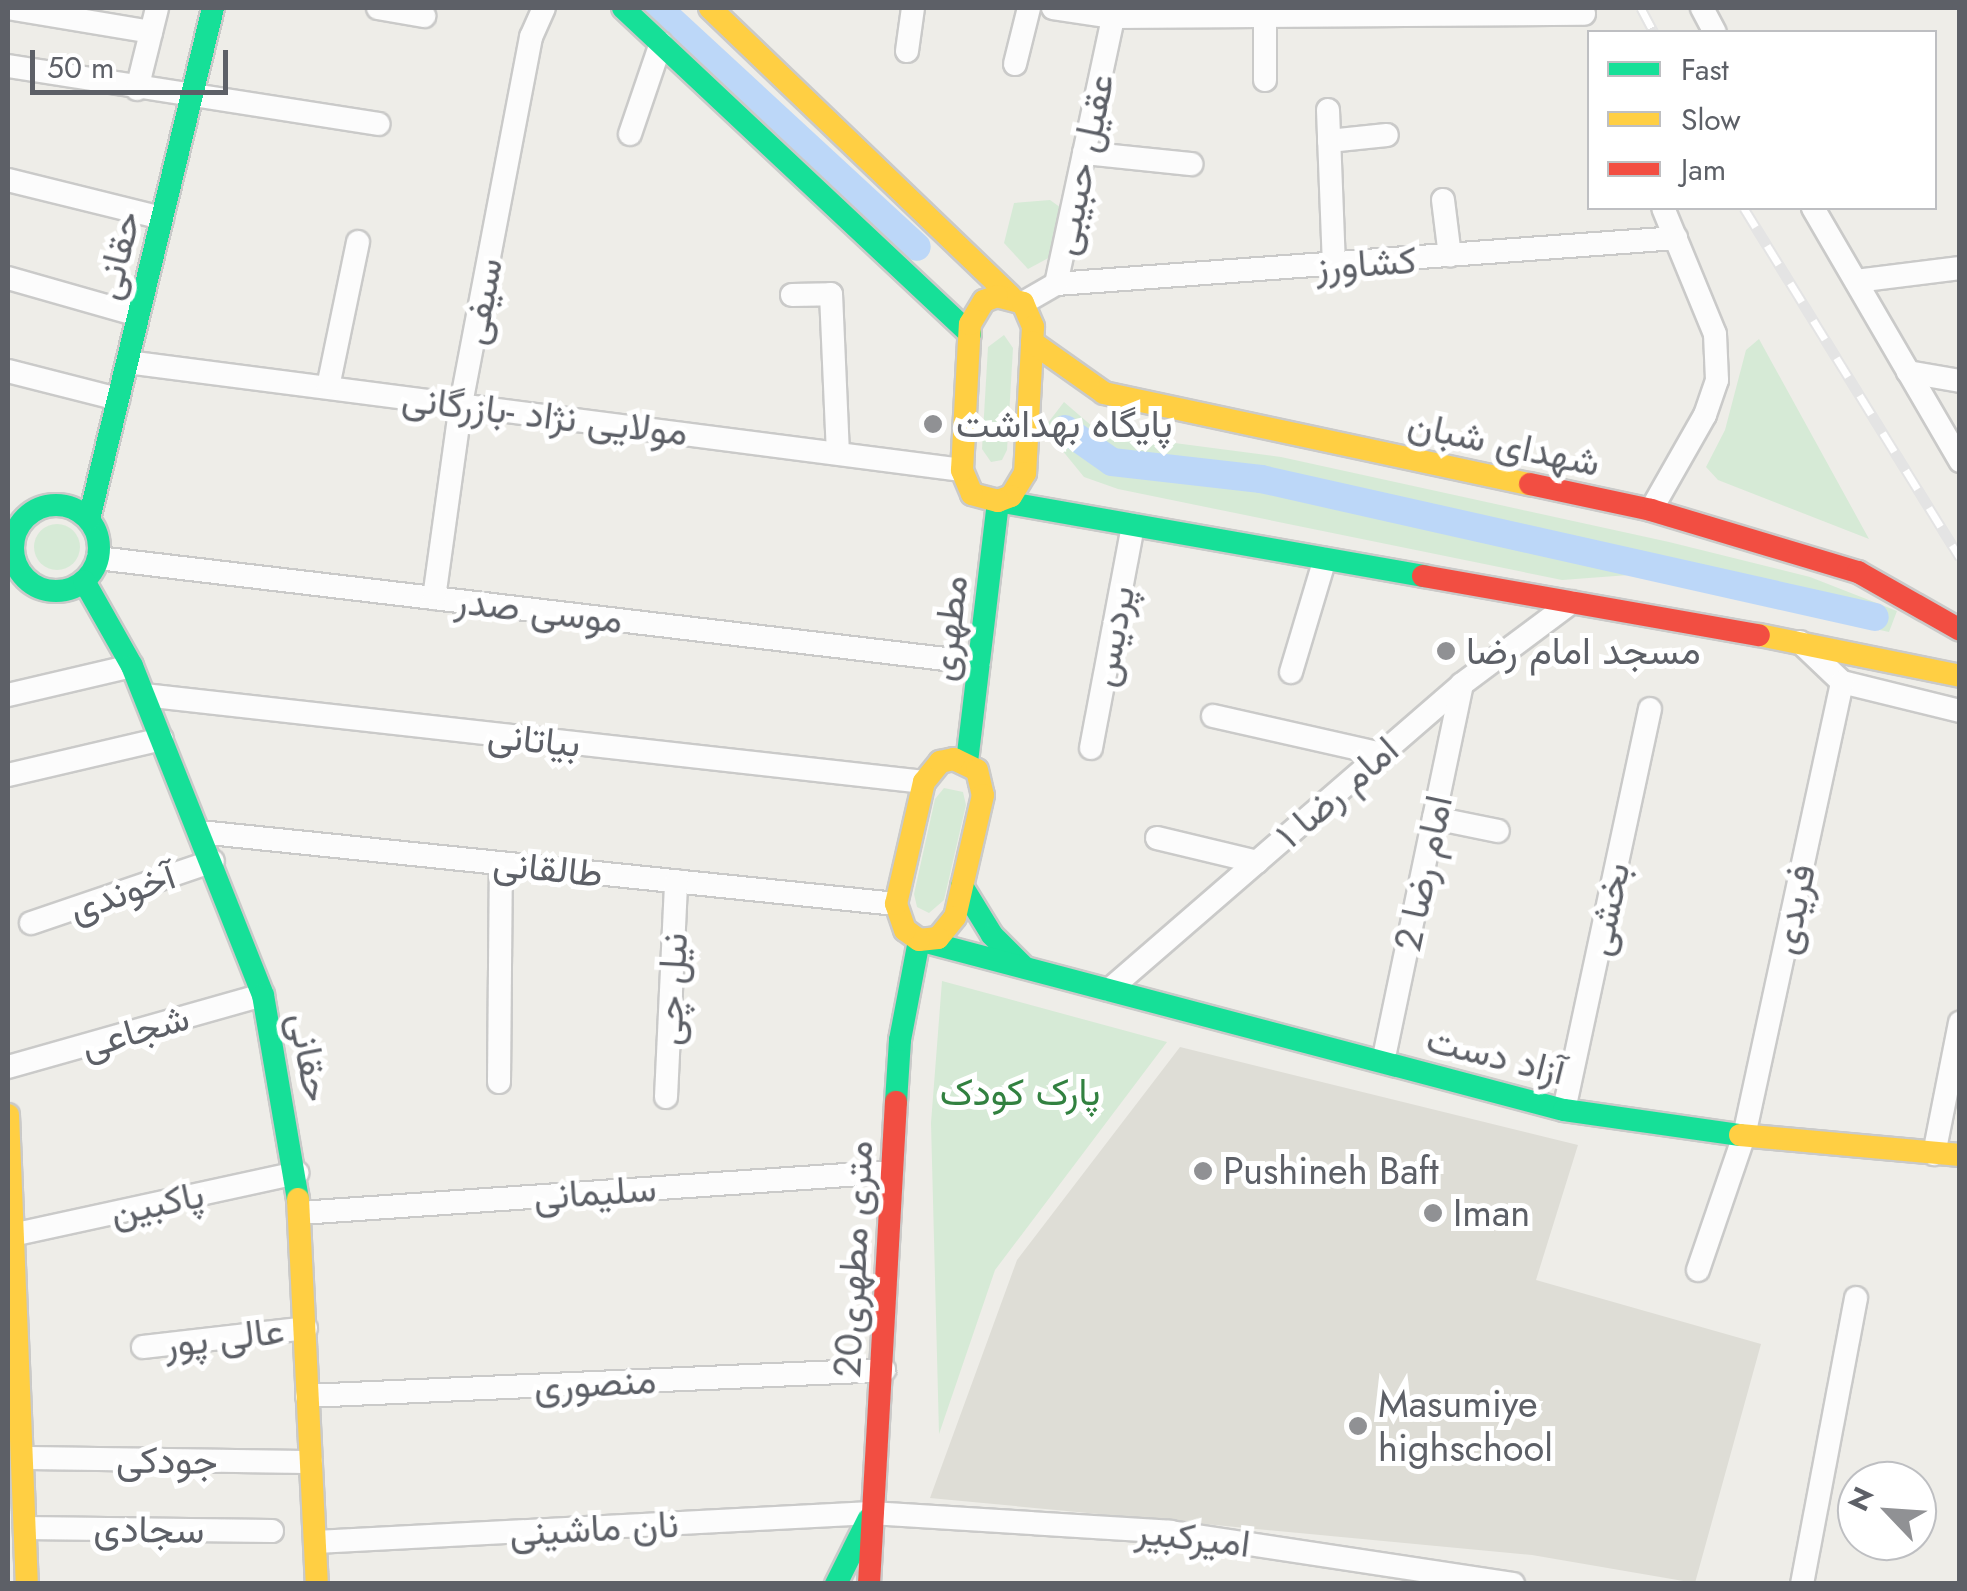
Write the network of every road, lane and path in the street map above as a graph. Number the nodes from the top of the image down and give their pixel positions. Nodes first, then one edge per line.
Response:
1 (8, 8) edge
2 (157, 8) edge
3 (213, 8) edge
4 (378, 8) edge
5 (544, 8) edge
6 (623, 8) edge
7 (710, 8) edge
8 (913, 8) edge
9 (1029, 8) edge
10 (1054, 8) edge
11 (1702, 8) edge
12 (1114, 12) edge
13 (1298, 14) edge
14 (424, 16) dead end
15 (1586, 18) edge
16 (1265, 19) junction
17 (1714, 30) edge
18 (150, 32) junction
19 (661, 43) junction
20 (907, 51) dead end
21 (1015, 64) dead end
22 (8, 66) edge
23 (1264, 80) dead end
24 (137, 88) junction
25 (191, 98) junction
26 (1328, 110) dead end
27 (378, 124) dead end
28 (630, 134) dead end
29 (1386, 135) dead end
30 (1329, 141) junction
31 (1084, 153) junction
32 (1191, 164) dead end
33 (8, 180) edge
34 (1443, 200) dead end
35 (1665, 210) edge
36 (1815, 210) edge
37 (162, 218) junction
38 (1676, 238) junction
39 (358, 242) dead end
40 (1450, 256) junction
41 (1334, 266) junction
42 (1960, 268) edge
43 (8, 278) edge
44 (1856, 280) junction
45 (1056, 284) junction
46 (792, 295) dead end
47 (1017, 300) junction
48 (138, 315) junction
49 (970, 334) junction
50 (1032, 342) junction
51 (127, 362) junction
52 (8, 372) edge
53 (1908, 372) junction
54 (1960, 380) edge
55 (328, 387) junction
56 (118, 400) junction
57 (461, 404) junction
58 (838, 453) junction
59 (1960, 461) edge
60 (962, 470) junction
61 (998, 502) junction
62 (1651, 510) junction
63 (89, 519) junction
64 (1133, 525) junction
65 (10, 550) edge
66 (98, 558) junction
67 (1326, 559) junction
68 (84, 582) junction
69 (434, 598) junction
70 (1572, 602) junction
71 (1960, 630) edge
72 (1800, 642) junction
73 (979, 663) junction
74 (132, 666) junction
75 (1291, 672) dead end
76 (1960, 676) edge
77 (1842, 682) junction
78 (1462, 684) junction
79 (8, 694) edge
80 (144, 695) junction
81 (1650, 709) dead end
82 (1960, 711) edge
83 (1213, 716) dead end
84 (162, 740) junction
85 (1091, 748) dead end
86 (1381, 754) junction
87 (967, 762) junction
88 (8, 775) edge
89 (924, 782) junction
90 (1434, 818) junction
91 (1498, 831) dead end
92 (200, 832) junction
93 (1157, 838) dead end
94 (213, 862) junction
95 (1256, 862) junction
96 (501, 864) junction
97 (676, 881) junction
98 (962, 886) junction
99 (896, 904) junction
100 (31, 923) dead end
101 (920, 940) junction
102 (1026, 969) junction
103 (1109, 990) junction
104 (262, 996) junction
105 (1960, 1022) edge
106 (1383, 1062) junction
107 (8, 1067) edge
108 (499, 1082) dead end
109 (666, 1096) dead end
110 (1564, 1110) junction
111 (8, 1115) edge
112 (1744, 1136) junction
113 (1934, 1154) junction
114 (1960, 1155) edge
115 (890, 1172) junction
116 (297, 1173) junction
117 (300, 1213) junction
118 (18, 1234) junction
119 (1698, 1270) dead end
120 (1856, 1298) dead end
121 (306, 1328) junction
122 (142, 1347) dead end
123 (884, 1370) junction
124 (308, 1396) junction
125 (24, 1458) junction
126 (311, 1462) junction
127 (871, 1513) junction
128 (26, 1528) junction
129 (272, 1531) dead end
130 (316, 1542) junction
131 (1447, 1578) edge
132 (27, 1584) edge
133 (317, 1584) edge
134 (836, 1584) edge
135 (870, 1584) edge
136 (1513, 1584) edge
137 (1802, 1584) edge

1 - 18 street
2 - 18 street
3 - 25 street, حقانی
4 - 14 street
5 - 57 street, سیفی
6 - 19 street
7 - 47 street
8 - 20 street
9 - 21 street
10 - 12 street
11 - 17 street
12 - 16 street
12 - 31 street, عقیل حبیبی
13 - 15 street
13 - 16 street
16 - 23 street
18 - 24 street
19 - 28 street
19 - 49 street
22 - 24 street
24 - 25 street
25 - 27 street
25 - 37 street, حقانی
26 - 30 street
29 - 30 street
30 - 41 street
31 - 32 street
31 - 45 street, عقیل حبیبی
33 - 37 street
34 - 40 street
35 - 38 street
36 - 44 street
37 - 48 street, حقانی
38 - 40 street, کشاورز
38 - 62 street
39 - 55 street
40 - 41 street, کشاورز
41 - 45 street, کشاورز
42 - 44 street
43 - 48 street
44 - 53 street
45 - 47 street, عقیل حبیبی
46 - 58 street
47 - 49 street
47 - 50 street
48 - 51 street, حقانی
49 - 60 street
50 - 61 street
50 - 62 street, شهدای شبان
51 - 55 street, مولایی نژاد -بازرگانی
51 - 56 street, حقانی
52 - 56 street
53 - 54 street
53 - 59 street
55 - 57 street, مولایی نژاد -بازرگانی
56 - 63 street, حقانی
57 - 58 street, مولایی نژاد -بازرگانی
57 - 69 street, سیفی
58 - 60 street, مولایی نژاد -بازرگانی
60 - 61 street
61 - 64 street
61 - 73 street, مطهری
62 - 71 street, شهدای شبان
63 - 65 street
63 - 66 street
64 - 67 street
64 - 85 street, پردیس
65 - 68 street
66 - 68 street
66 - 69 street, موسی صدر
67 - 70 street
67 - 75 street
68 - 74 street, حقانی
69 - 73 street, موسی صدر
70 - 72 street
70 - 78 street, امام رضا ۱
72 - 76 street
72 - 77 street
73 - 87 street, مطهری
74 - 79 street
74 - 80 street, حقانی
77 - 82 street
77 - 112 street, فریدی
78 - 86 street, امام رضا ۱
78 - 90 street, امام رضا 2
80 - 84 street, حقانی
80 - 89 street, بیاتانی
81 - 110 street, بخشی
83 - 86 street
84 - 88 street
84 - 92 street, حقانی
86 - 95 street, امام رضا ۱
87 - 89 street
87 - 98 street
89 - 99 street
90 - 91 street
90 - 106 street, امام رضا 2
92 - 94 street, حقانی
92 - 96 street, طالقانی
93 - 95 street
94 - 100 street, آخوندی
94 - 104 street, حقانی
95 - 103 street, امام رضا ۱
96 - 97 street, طالقانی
96 - 108 street
97 - 99 street, طالقانی
97 - 109 street, نیل چی
98 - 101 street
98 - 102 street
99 - 101 street
101 - 102 street, آزاد دست
101 - 115 street, 20متری مطهری
102 - 103 street, آزاد دست
103 - 106 street, آزاد دست
104 - 107 street, شجاعی
104 - 116 street, حقانی
105 - 113 street
106 - 110 street, آزاد دست
110 - 112 street, آزاد دست
111 - 118 street
112 - 113 street, آزاد دست
112 - 119 street, فریدی
113 - 114 street, آزاد دست
115 - 117 street, سلیمانی
115 - 123 street, 20متری مطهری
116 - 117 street, حقانی
116 - 118 street, پاکبین
117 - 121 street, حقانی
118 - 125 street
120 - 137 street
121 - 122 street, عالی پور
121 - 124 street, حقانی
123 - 124 street, منصوری
123 - 127 street, 20متری مطهری
124 - 126 street, حقانی
125 - 126 street, جودکی
125 - 128 street
126 - 130 street, حقانی
127 - 130 street, نان ماشینی
127 - 131 street, امیرکبیر
127 - 134 street
127 - 135 street, 20متری مطهری
128 - 129 street, سجادی
128 - 132 street
130 - 133 street, حقانی
131 - 136 street, امیرکبیر

